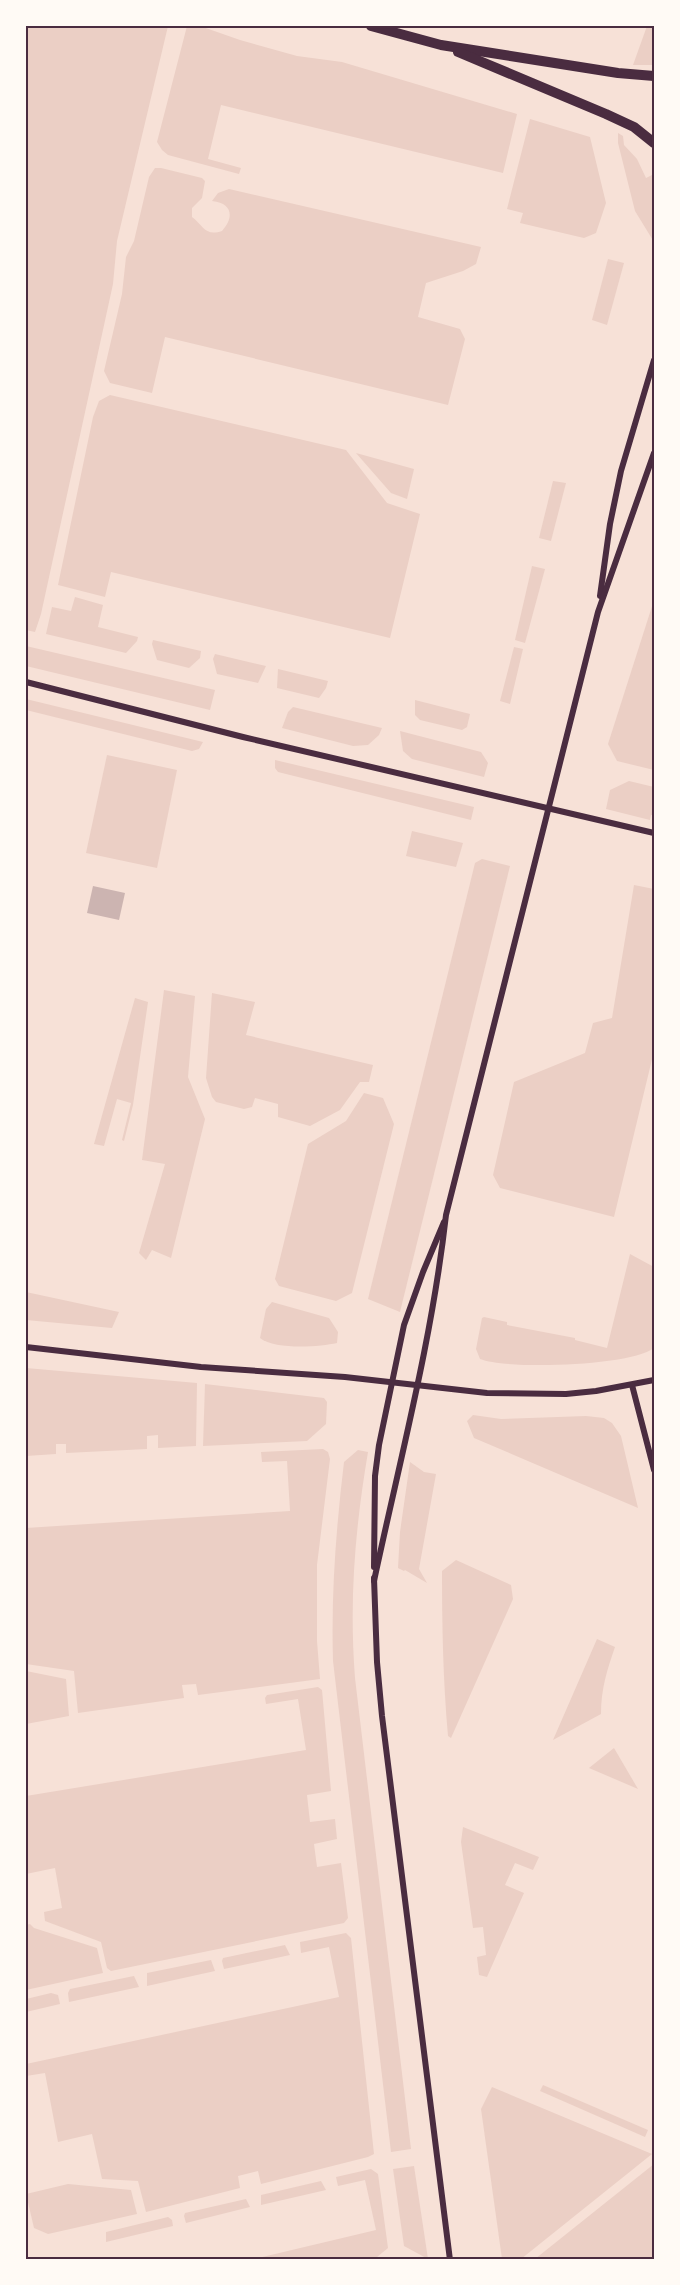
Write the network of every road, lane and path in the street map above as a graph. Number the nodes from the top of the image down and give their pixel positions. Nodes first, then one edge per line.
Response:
1 (371, 26) edge
2 (441, 45) junction
3 (654, 76) edge
4 (654, 143) edge
5 (654, 360) edge
6 (654, 453) edge
7 (597, 612) junction
8 (26, 682) edge
9 (547, 808) junction
10 (654, 833) edge
11 (446, 1215) junction
12 (26, 1347) edge
13 (654, 1380) edge
14 (392, 1382) junction
15 (417, 1385) junction
16 (632, 1385) junction
17 (654, 1470) edge
18 (374, 1581) junction
19 (450, 2259) edge

1 - 2 street
2 - 3 street
2 - 4 street
5 - 7 street
6 - 7 street
7 - 9 street
8 - 9 street
9 - 10 street
9 - 11 street
11 - 14 street
11 - 15 street
12 - 14 street
13 - 16 street
14 - 15 street
14 - 18 street
15 - 16 street
15 - 18 street
16 - 17 street
18 - 19 street

